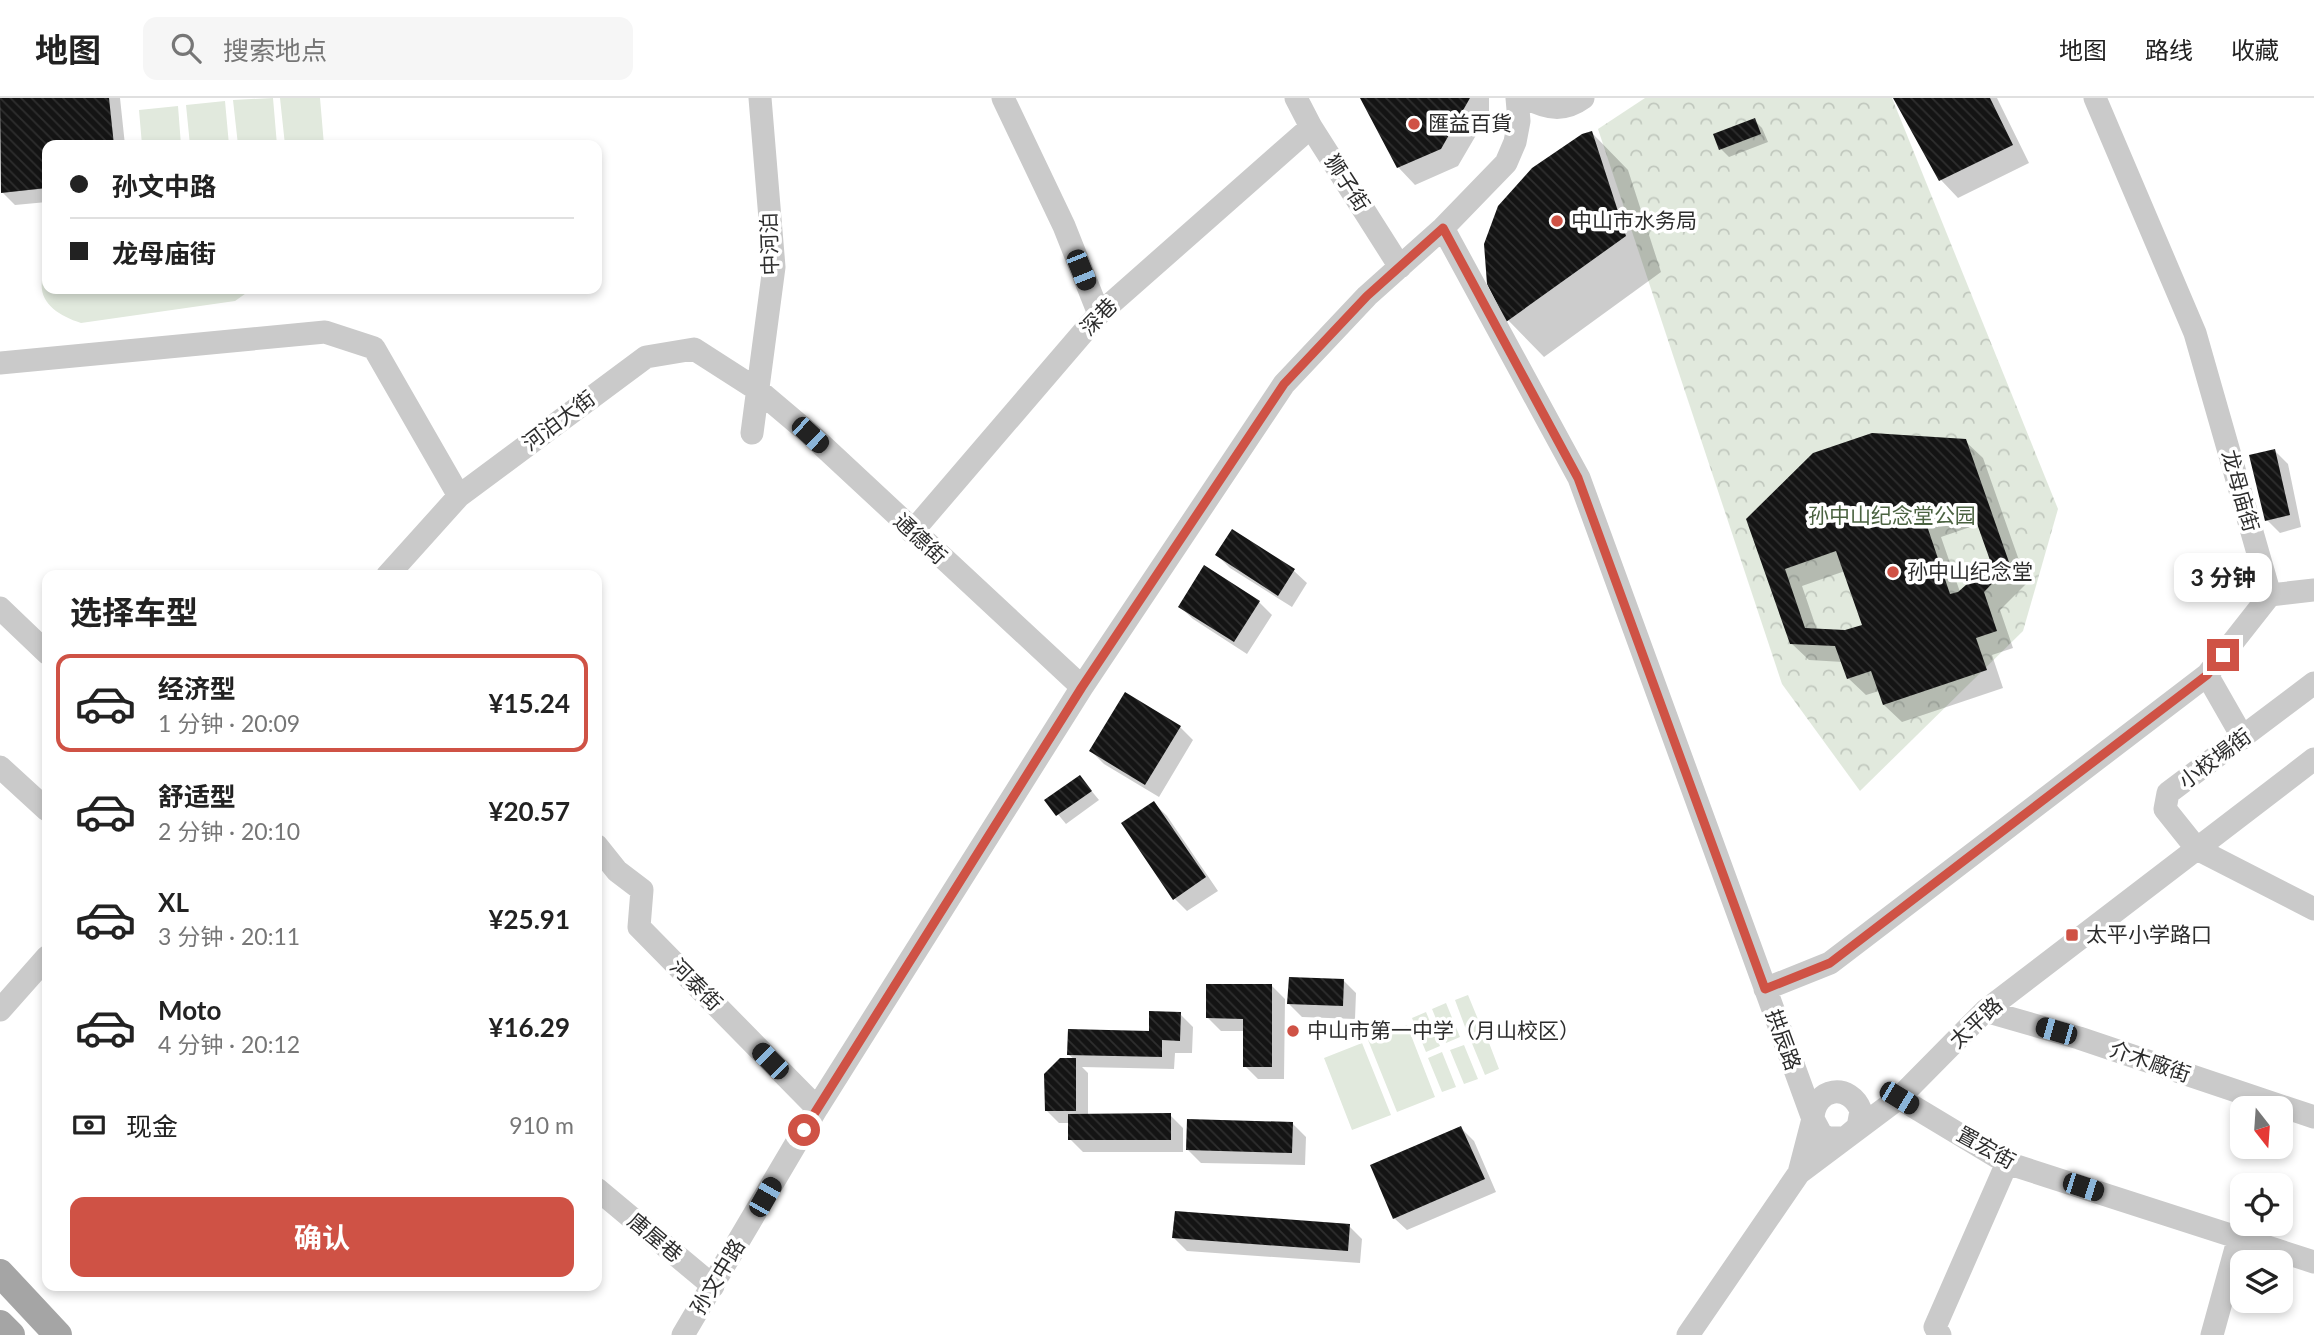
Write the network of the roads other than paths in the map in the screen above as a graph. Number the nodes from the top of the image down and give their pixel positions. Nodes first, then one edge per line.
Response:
1 (760, 98) edge
2 (1003, 98) edge
3 (1296, 98) edge
4 (1517, 98) edge
5 (1527, 98) edge
6 (2095, 98) edge
7 (1579, 101) edge
8 (1311, 127) junction
9 (1443, 228) junction
10 (1400, 267) junction
11 (1099, 314) junction
12 (0, 363) edge
13 (758, 390) junction
14 (752, 433) dead end
15 (459, 496) junction
16 (912, 532) junction
17 (392, 570) edge
18 (2314, 590) edge
19 (2270, 595) junction
20 (0, 608) edge
21 (42, 648) edge
22 (2207, 675) junction
23 (2314, 682) edge
24 (1082, 687) junction
25 (2243, 738) junction
26 (2314, 758) edge
27 (0, 766) edge
28 (42, 805) edge
29 (2197, 849) junction
30 (602, 852) edge
31 (2314, 909) edge
32 (42, 963) edge
33 (1765, 989) junction
34 (0, 1010) edge
35 (1985, 1010) junction
36 (1798, 1080) junction
37 (1822, 1096) junction
38 (1853, 1096) junction
39 (1896, 1099) junction
40 (817, 1108) junction
41 (2314, 1118) edge
42 (1813, 1119) junction
43 (1852, 1133) junction
44 (2007, 1163) junction
45 (1800, 1173) junction
46 (602, 1193) edge
47 (2239, 1237) junction
48 (2314, 1262) edge
49 (0, 1273) edge
50 (713, 1286) junction
51 (0, 1324) edge
52 (11, 1335) edge
53 (58, 1335) edge
54 (682, 1335) edge
55 (1688, 1335) edge
56 (1940, 1335) edge
57 (2212, 1335) edge

1 - 13 street, 中河泊
2 - 11 street
3 - 8 street, 狮子街
4 - 9 street, 孙文中路
5 - 7 street
6 - 19 street, 龙母庙街
8 - 10 street, 狮子街
8 - 11 street, 深巷
9 - 10 street, 孙文中路
9 - 33 street, 拱辰路
10 - 24 street, 孙文中路
11 - 16 street, 深巷
12 - 15 street
13 - 14 street, 中河泊
13 - 15 street, 河泊大街
13 - 16 street, 通德街
15 - 17 street, 河泊大街
16 - 24 street, 通德街
18 - 19 street
19 - 22 street
20 - 21 street
22 - 25 street
22 - 33 street
23 - 25 street, 小校場街
24 - 40 street, 孙文中路
25 - 29 street, 小校場街
26 - 29 street, 太平路
27 - 28 street
29 - 31 street
29 - 35 street, 太平路
30 - 40 street, 河泰街
32 - 34 street
33 - 36 street, 拱辰路
35 - 39 street, 太平路
35 - 41 street, 介木廠街
36 - 37 street
36 - 42 street, 拱辰路
37 - 38 street
37 - 42 street
38 - 39 street
38 - 43 street
39 - 43 street, 太平路
39 - 44 street, 置宏街
40 - 50 street, 孙文中路
42 - 43 street
42 - 45 street
43 - 45 street, 太平路
44 - 47 street, 置宏街
44 - 56 street
45 - 55 street, 太平路
46 - 50 street, 唐屋巷
47 - 48 street, 置宏街
47 - 57 street
49 - 53 main road
50 - 54 street, 孙文中路
51 - 52 main road

